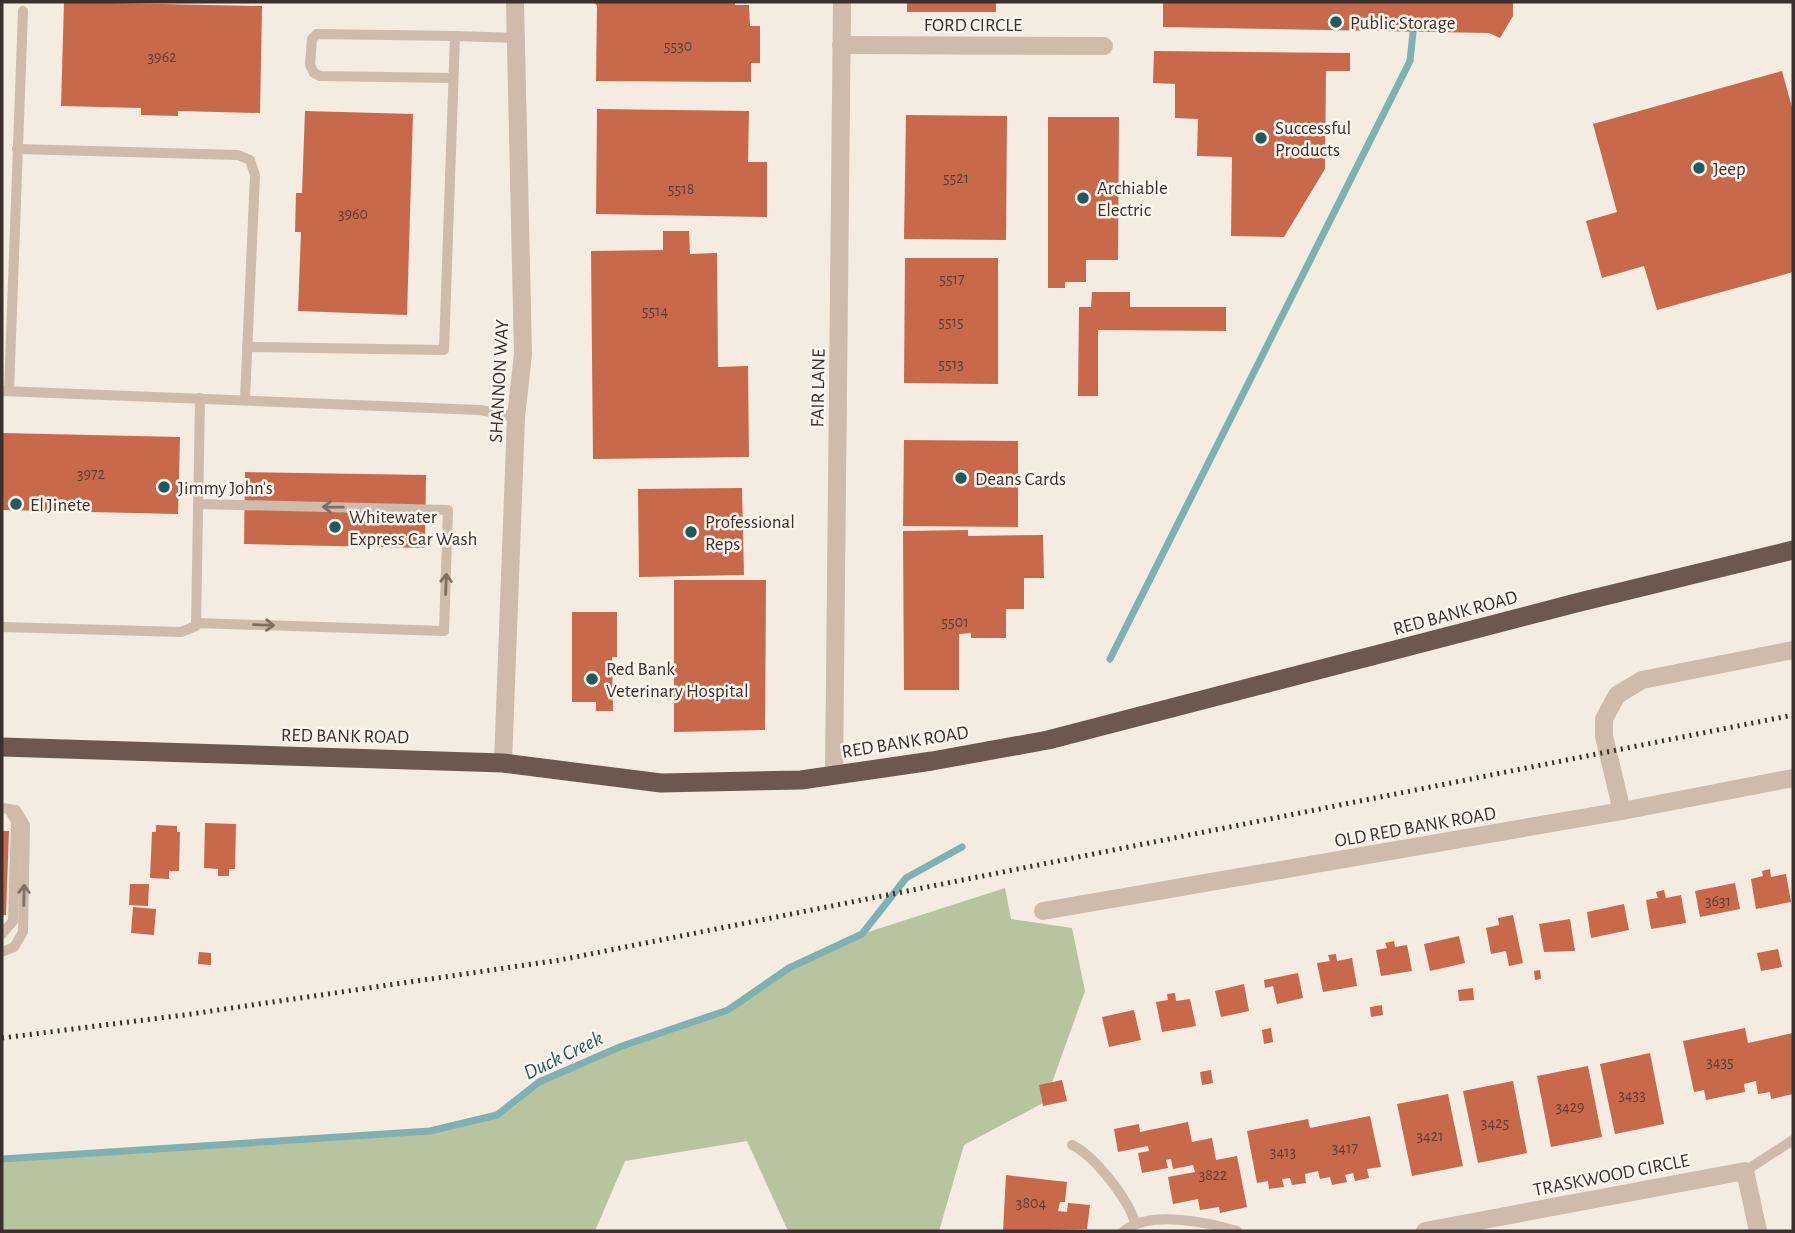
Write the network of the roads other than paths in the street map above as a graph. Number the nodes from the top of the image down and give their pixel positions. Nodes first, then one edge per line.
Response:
1 (515, 2) edge
2 (842, 2) edge
3 (23, 11) dead end
4 (455, 36) junction
5 (516, 38) junction
6 (841, 45) junction
7 (1104, 46) dead end
8 (453, 78) junction
9 (17, 149) junction
10 (6, 344) edge
11 (247, 347) junction
12 (5, 391) edge
13 (200, 398) junction
14 (244, 399) junction
15 (516, 417) junction
16 (198, 505) junction
17 (1793, 550) edge
18 (196, 623) junction
19 (2, 627) edge
20 (1793, 650) edge
21 (2, 747) edge
22 (503, 763) junction
23 (834, 775) junction
24 (1793, 778) edge
25 (3, 808) edge
26 (1622, 811) junction
27 (1043, 911) dead end
28 (2, 933) edge
29 (2, 952) edge
30 (1793, 1140) edge
31 (1072, 1145) dead end
32 (1745, 1171) junction
33 (1135, 1222) junction
34 (1124, 1231) edge
35 (1237, 1231) edge
36 (1425, 1231) edge
37 (1758, 1231) edge

1 - 5 street, SHANNON WAY
2 - 6 street, FAIR LANE
3 - 9 lane
4 - 5 lane
4 - 8 lane
4 - 8 lane
5 - 15 street, SHANNON WAY
6 - 7 street, FORD CIRCLE
6 - 23 street, FAIR LANE
8 - 11 lane
9 - 10 lane
9 - 11 lane
10 - 12 lane
11 - 14 lane
12 - 13 lane
13 - 14 lane
13 - 16 lane
14 - 15 lane
15 - 22 street, SHANNON WAY
16 - 18 lane
18 -> 16 lane
17 - 23 highway, RED BANK ROAD
18 - 19 lane
20 - 26 street
21 - 22 highway, RED BANK ROAD
22 - 23 highway, RED BANK ROAD
24 - 26 street, OLD RED BANK ROAD
25 - 28 lane
29 -> 25 lane
26 - 27 street, OLD RED BANK ROAD
30 - 32 lane
31 - 33 lane
32 - 36 street, TRASKWOOD CIRCLE
32 - 37 street
33 - 34 lane
33 - 35 lane

